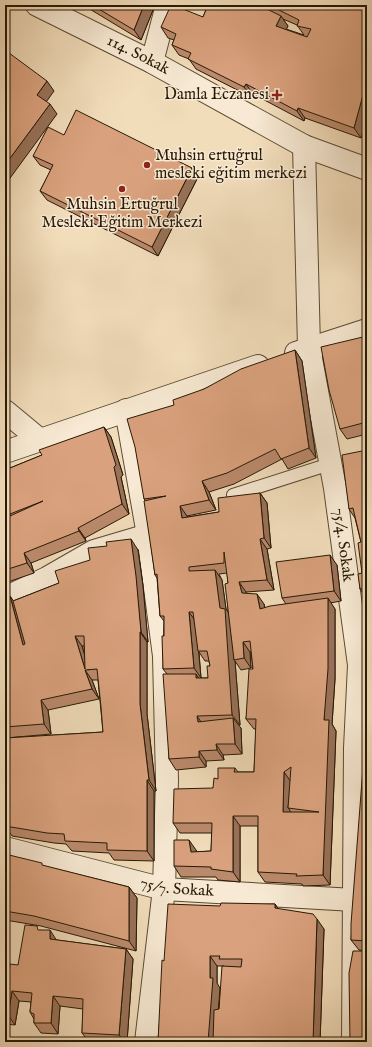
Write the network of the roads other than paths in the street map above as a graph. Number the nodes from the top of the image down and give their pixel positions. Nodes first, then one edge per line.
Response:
1 (37, 5) edge
2 (167, 5) edge
3 (152, 62) junction
4 (304, 146) junction
5 (367, 169) edge
6 (367, 330) edge
7 (309, 348) junction
8 (126, 410) junction
9 (5, 411) edge
10 (40, 440) junction
11 (5, 452) edge
12 (352, 458) edge
13 (330, 464) junction
14 (233, 495) edge
15 (148, 535) junction
16 (5, 598) edge
17 (363, 666) edge
18 (5, 848) edge
19 (164, 889) junction
20 (354, 900) junction
21 (146, 1042) edge
22 (353, 1042) edge

1 - 3 street, 114. Sokak
2 - 3 street
3 - 4 street, 114. Sokak
4 - 5 street, 114. Sokak
4 - 7 street, 75/4. Sokak
6 - 7 street
7 - 8 street
7 - 13 street, 75/4. Sokak
8 - 10 street
8 - 15 street
9 - 10 street
10 - 11 street
12 - 13 street
13 - 14 lane
13 - 17 street, 75/4. Sokak
15 - 16 street
15 - 19 street
17 - 20 street, 75/4. Sokak
18 - 19 street, 75/7. Sokak
19 - 20 street, 75/7. Sokak
19 - 21 street
20 - 22 street, 75/4. Sokak

